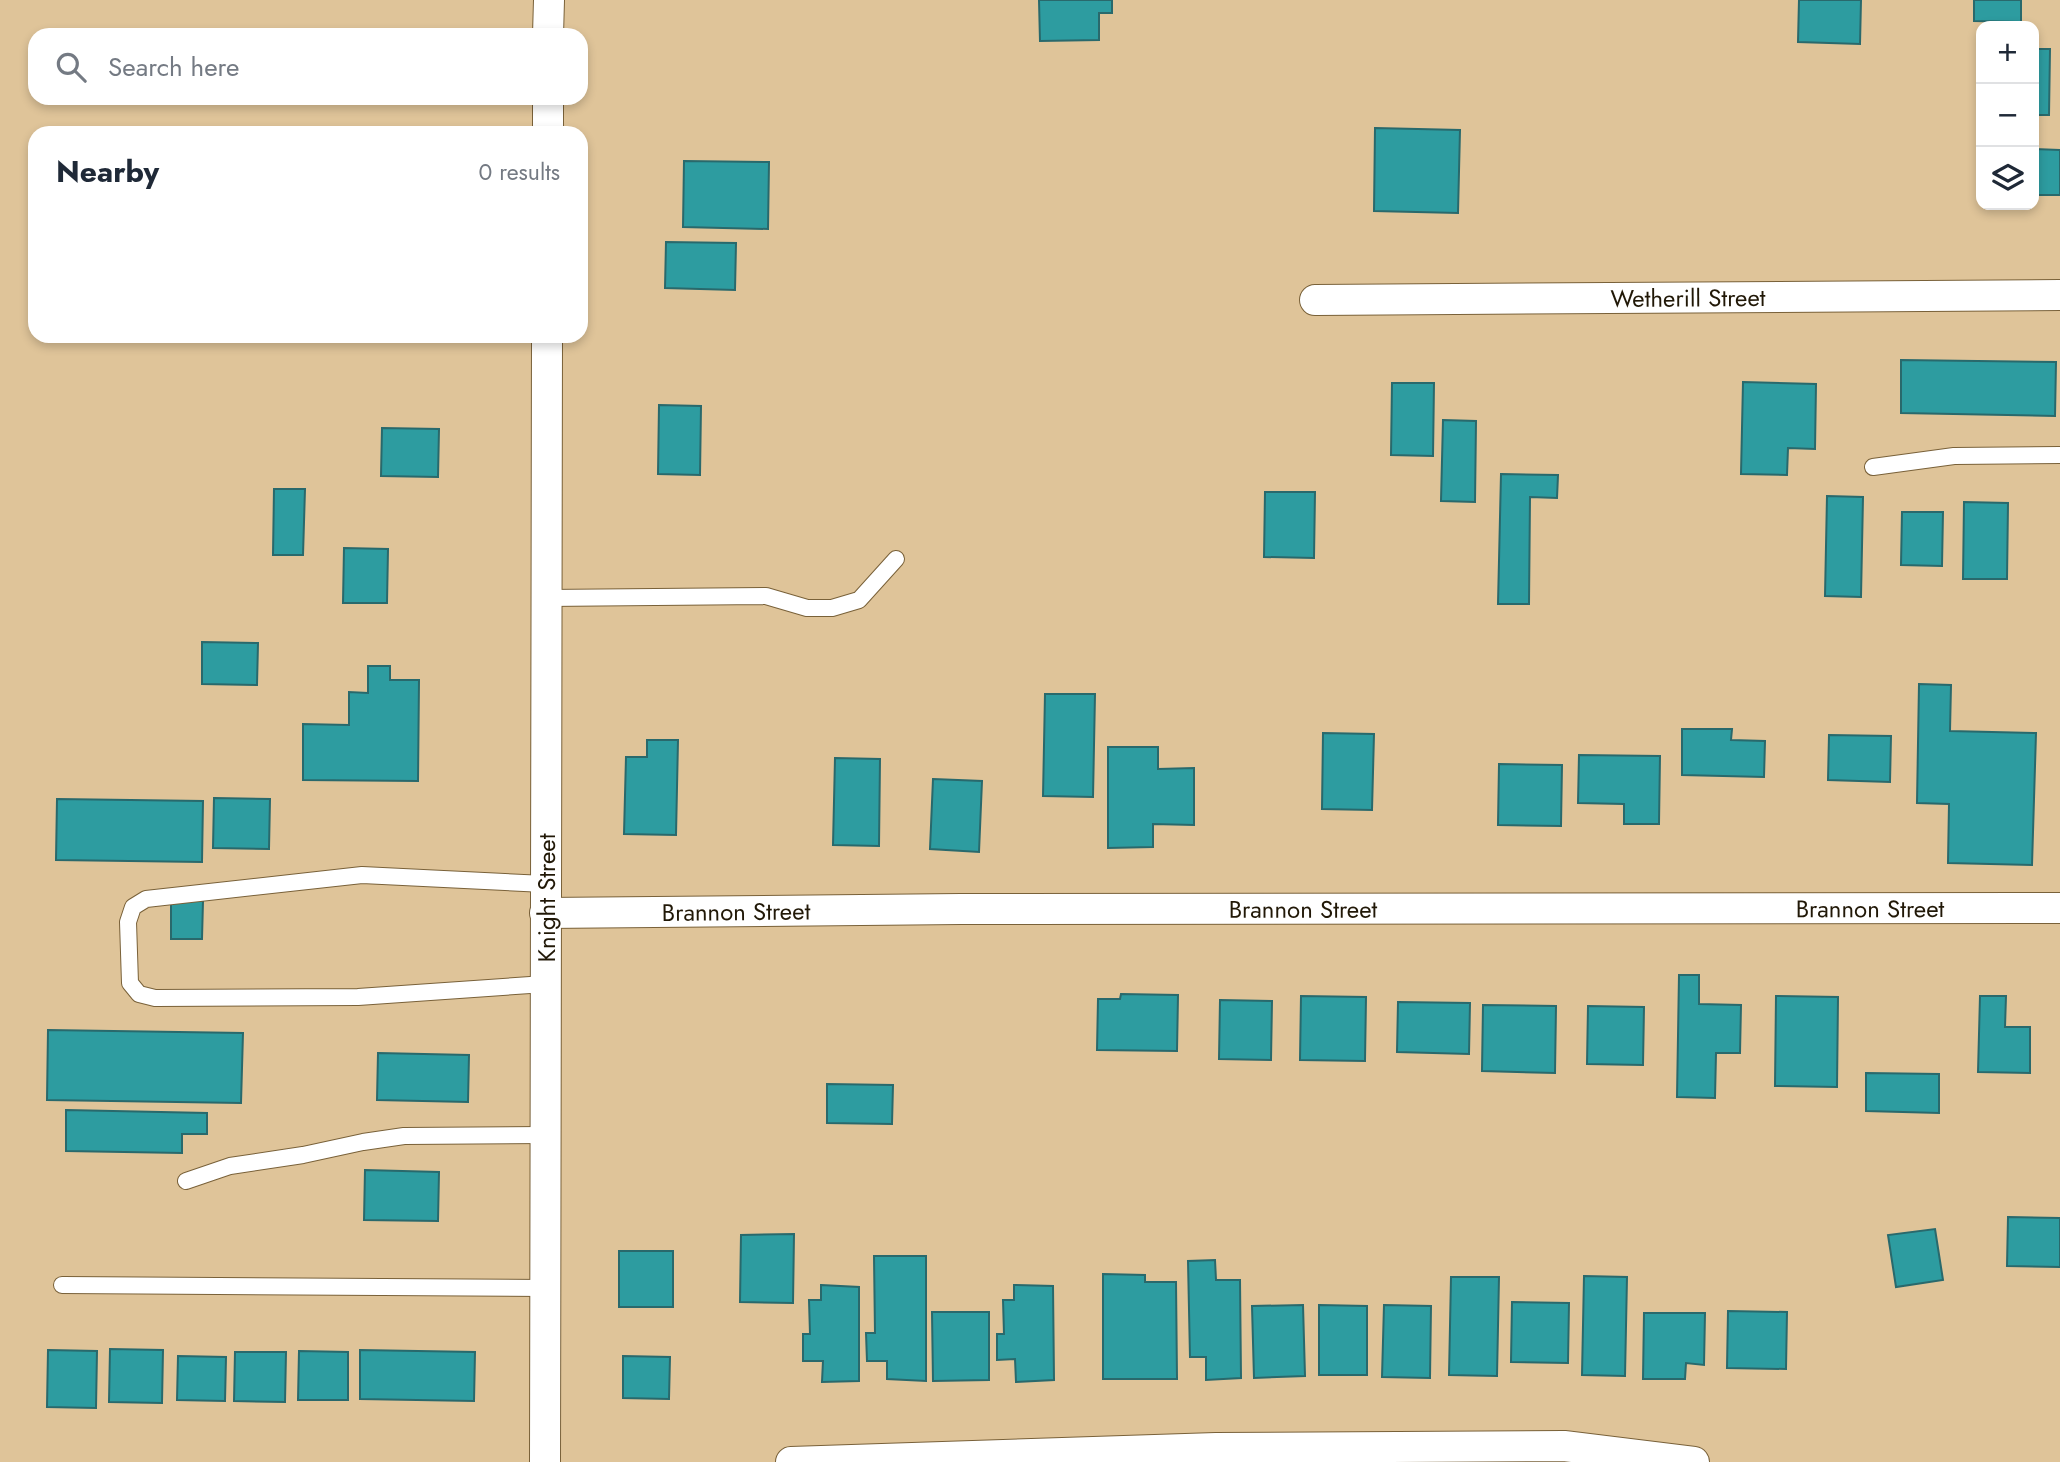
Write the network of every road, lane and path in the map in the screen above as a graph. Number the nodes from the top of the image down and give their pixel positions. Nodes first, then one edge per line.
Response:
1 (548, 0) edge
2 (548, 28) edge
3 (548, 105) edge
4 (548, 126) edge
5 (2060, 295) edge
6 (1315, 300) dead end
7 (547, 343) edge
8 (2060, 455) edge
9 (1873, 467) dead end
10 (896, 559) dead end
11 (546, 598) junction
12 (545, 898) junction
13 (2060, 908) edge
14 (545, 984) junction
15 (545, 1135) junction
16 (186, 1181) dead end
17 (62, 1285) dead end
18 (545, 1288) junction
19 (545, 1462) edge
20 (790, 1462) edge
21 (1694, 1462) edge

1 - 2 street
3 - 4 street
5 - 6 street, Wetherill Street
7 - 11 street, Knight Street
8 - 9 lane
10 - 11 lane
11 - 12 street, Knight Street
12 - 13 street, Brannon Street
12 - 14 street, Knight Street
12 - 14 lane
14 - 15 street, Knight Street
15 - 16 lane
15 - 18 street, Knight Street
17 - 18 lane
18 - 19 street, Knight Street
20 - 21 street

